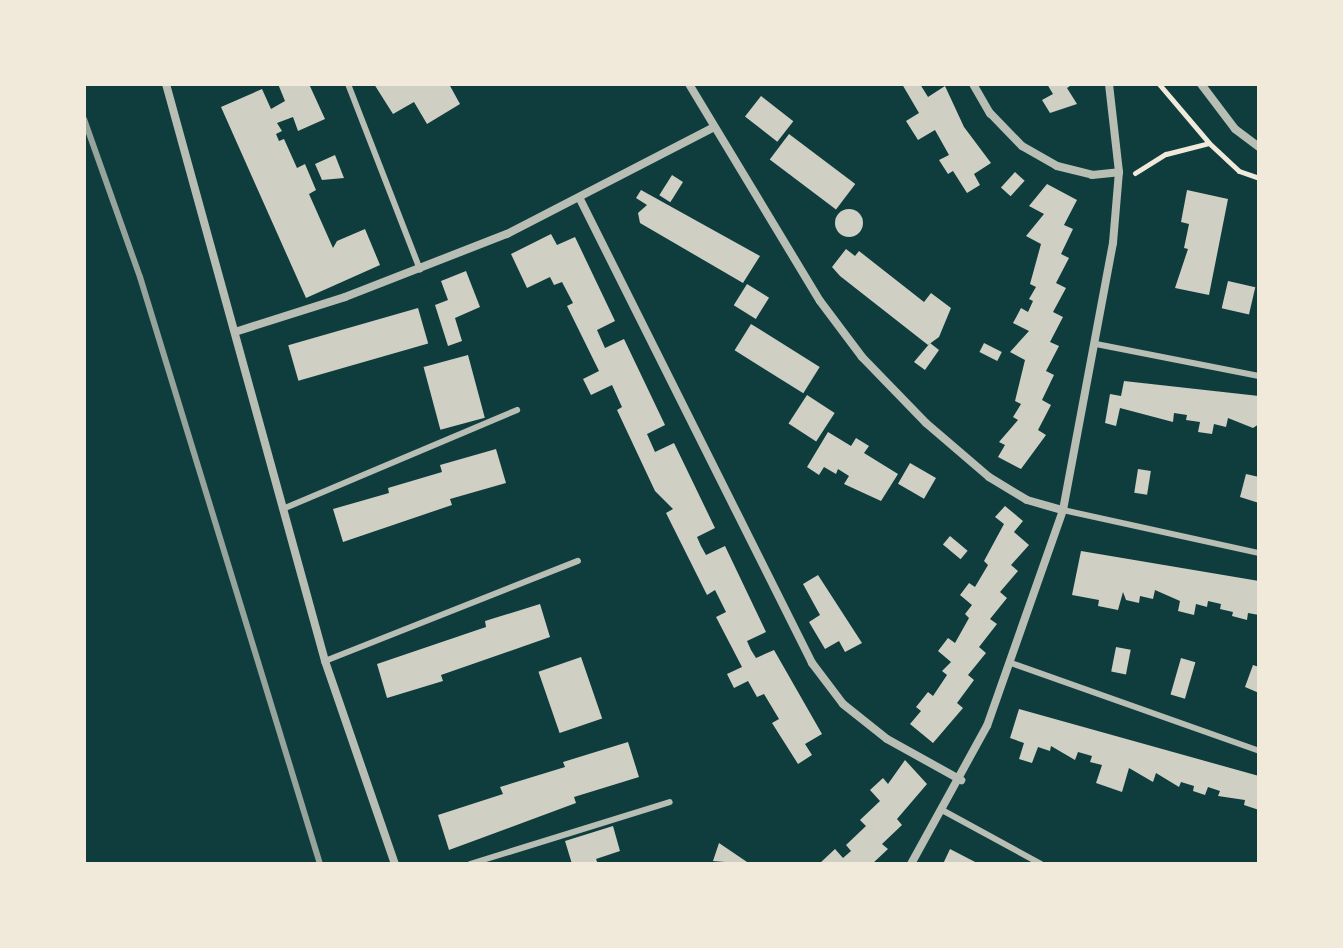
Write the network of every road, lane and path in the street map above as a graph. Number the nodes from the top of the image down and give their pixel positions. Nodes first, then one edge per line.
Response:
1 (166, 84) edge
2 (348, 84) edge
3 (689, 84) edge
4 (973, 84) edge
5 (1109, 84) edge
6 (1159, 84) edge
7 (1201, 84) edge
8 (714, 127) junction
9 (1209, 143) junction
10 (1259, 147) edge
11 (1119, 172) junction
12 (1259, 178) edge
13 (580, 199) junction
14 (420, 270) junction
15 (238, 331) junction
16 (1096, 344) junction
17 (1259, 376) edge
18 (517, 410) dead end
19 (285, 508) junction
20 (1063, 510) junction
21 (1259, 553) edge
22 (578, 561) dead end
23 (325, 661) junction
24 (1011, 663) junction
25 (1259, 751) edge
26 (961, 780) junction
27 (670, 802) dead end
28 (942, 810) junction
29 (395, 864) edge
30 (470, 864) edge
31 (911, 864) edge
32 (1041, 864) edge

1 - 15 street
2 - 14 lane
3 - 8 street
4 - 11 street
5 - 11 street
6 - 9 path
7 - 10 street
8 - 13 street
8 - 20 street
9 - 11 path
9 - 12 path
11 - 16 street
13 - 14 street
13 - 26 street
14 - 15 street
15 - 19 street
16 - 17 lane
16 - 20 street
18 - 19 lane
19 - 23 street
20 - 21 lane
20 - 24 street
22 - 23 lane
23 - 29 street
24 - 25 lane
24 - 26 street
26 - 28 street
27 - 30 lane
28 - 31 street
28 - 32 lane

